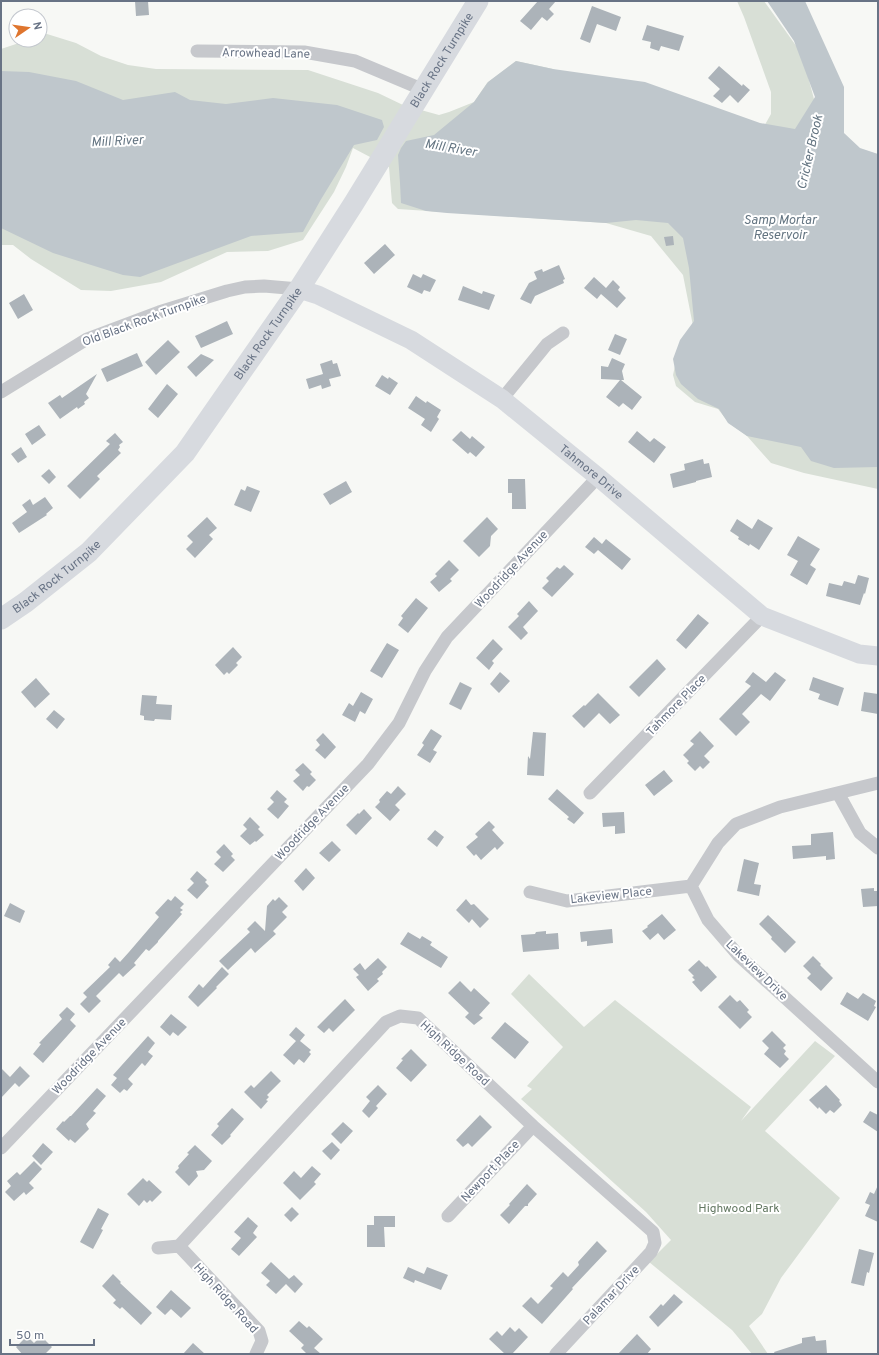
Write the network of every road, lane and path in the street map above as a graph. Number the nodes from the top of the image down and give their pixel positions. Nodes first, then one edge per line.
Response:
1 (478, 1) edge
2 (197, 51) dead end
3 (424, 90) junction
4 (299, 289) junction
5 (564, 333) dead end
6 (1, 392) edge
7 (502, 399) junction
8 (598, 477) junction
9 (762, 616) junction
10 (1, 619) edge
11 (878, 656) edge
12 (878, 783) edge
13 (590, 793) dead end
14 (838, 793) junction
15 (878, 848) edge
16 (692, 886) junction
17 (530, 892) dead end
18 (878, 1082) edge
19 (533, 1126) junction
20 (1, 1148) edge
21 (448, 1216) dead end
22 (653, 1232) joint
23 (179, 1246) junction
24 (158, 1248) dead end
25 (256, 1354) edge
26 (556, 1354) edge

1 - 3 main road, Black Rock Turnpike
2 - 3 street, Arrowhead Lane
3 - 4 main road, Black Rock Turnpike
4 - 6 street, Old Black Rock Turnpike
4 - 7 street, Tahmore Drive
4 - 10 main road, Black Rock Turnpike
5 - 7 street
7 - 8 street, Tahmore Drive
8 - 9 street, Tahmore Drive
8 - 20 street, Woodridge Avenue
9 - 11 street, Tahmore Drive
9 - 13 street, Tahmore Place
12 - 14 street
14 - 15 street
14 - 16 street
16 - 17 street, Lakeview Place
16 - 18 street, Lakeview Drive
19 - 21 street, Newport Place
19 - 22 street, High Ridge Road
19 - 23 street, High Ridge Road
22 - 26 street, Palamar Drive
23 - 24 street
23 - 25 street, High Ridge Road

